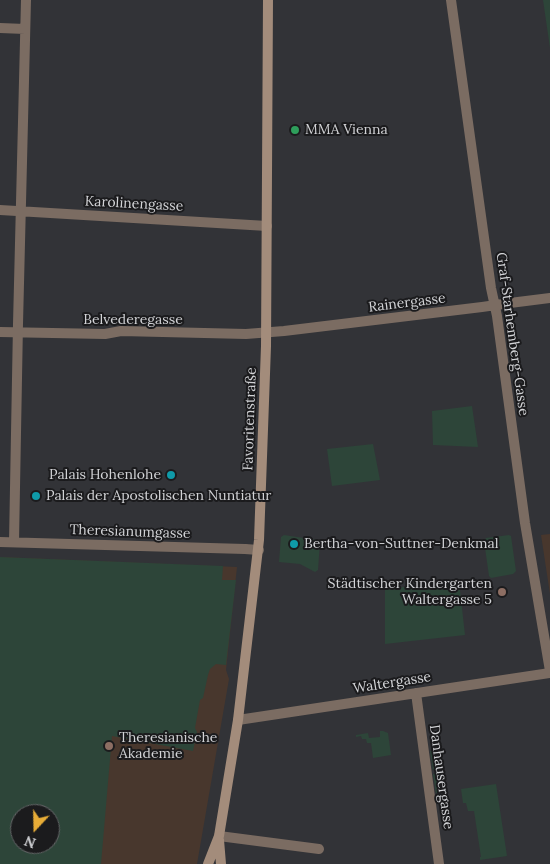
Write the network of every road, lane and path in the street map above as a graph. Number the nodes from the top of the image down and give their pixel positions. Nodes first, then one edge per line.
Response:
1 (26, 0) edge
2 (268, 0) edge
3 (451, 0) edge
4 (0, 28) edge
5 (25, 29) junction
6 (0, 210) edge
7 (20, 211) junction
8 (267, 226) junction
9 (550, 298) edge
10 (494, 305) junction
11 (0, 332) edge
12 (18, 332) junction
13 (266, 332) junction
14 (0, 542) edge
15 (14, 542) junction
16 (258, 550) junction
17 (550, 672) edge
18 (416, 693) junction
19 (238, 720) junction
20 (219, 836) junction
21 (319, 849) dead end
22 (208, 864) edge
23 (221, 864) edge
24 (439, 864) edge

1 - 5 street
2 - 8 main road, Favoritenstraße
3 - 10 street, Graf-Starhemberg-Gasse
4 - 5 street
5 - 7 street
6 - 7 street, Karolinengasse
7 - 8 street, Karolinengasse
7 - 12 street
8 - 13 main road, Favoritenstraße
9 - 10 street, Rainergasse
10 - 13 street, Rainergasse
10 - 17 street, Graf-Starhemberg-Gasse
11 - 12 street, Belvederegasse
12 - 13 street, Belvederegasse
12 - 15 street
13 - 16 main road, Favoritenstraße
14 - 15 street, Theresianumgasse
15 - 16 street, Theresianumgasse
16 - 19 main road, Favoritenstraße
17 - 18 street, Waltergasse
18 - 19 street, Waltergasse
18 - 24 street, Danhausergasse
19 - 20 main road, Favoritenstraße
20 - 21 street
20 - 22 main road, Favoritenstraße
20 - 23 main road, Favoritenstraße

